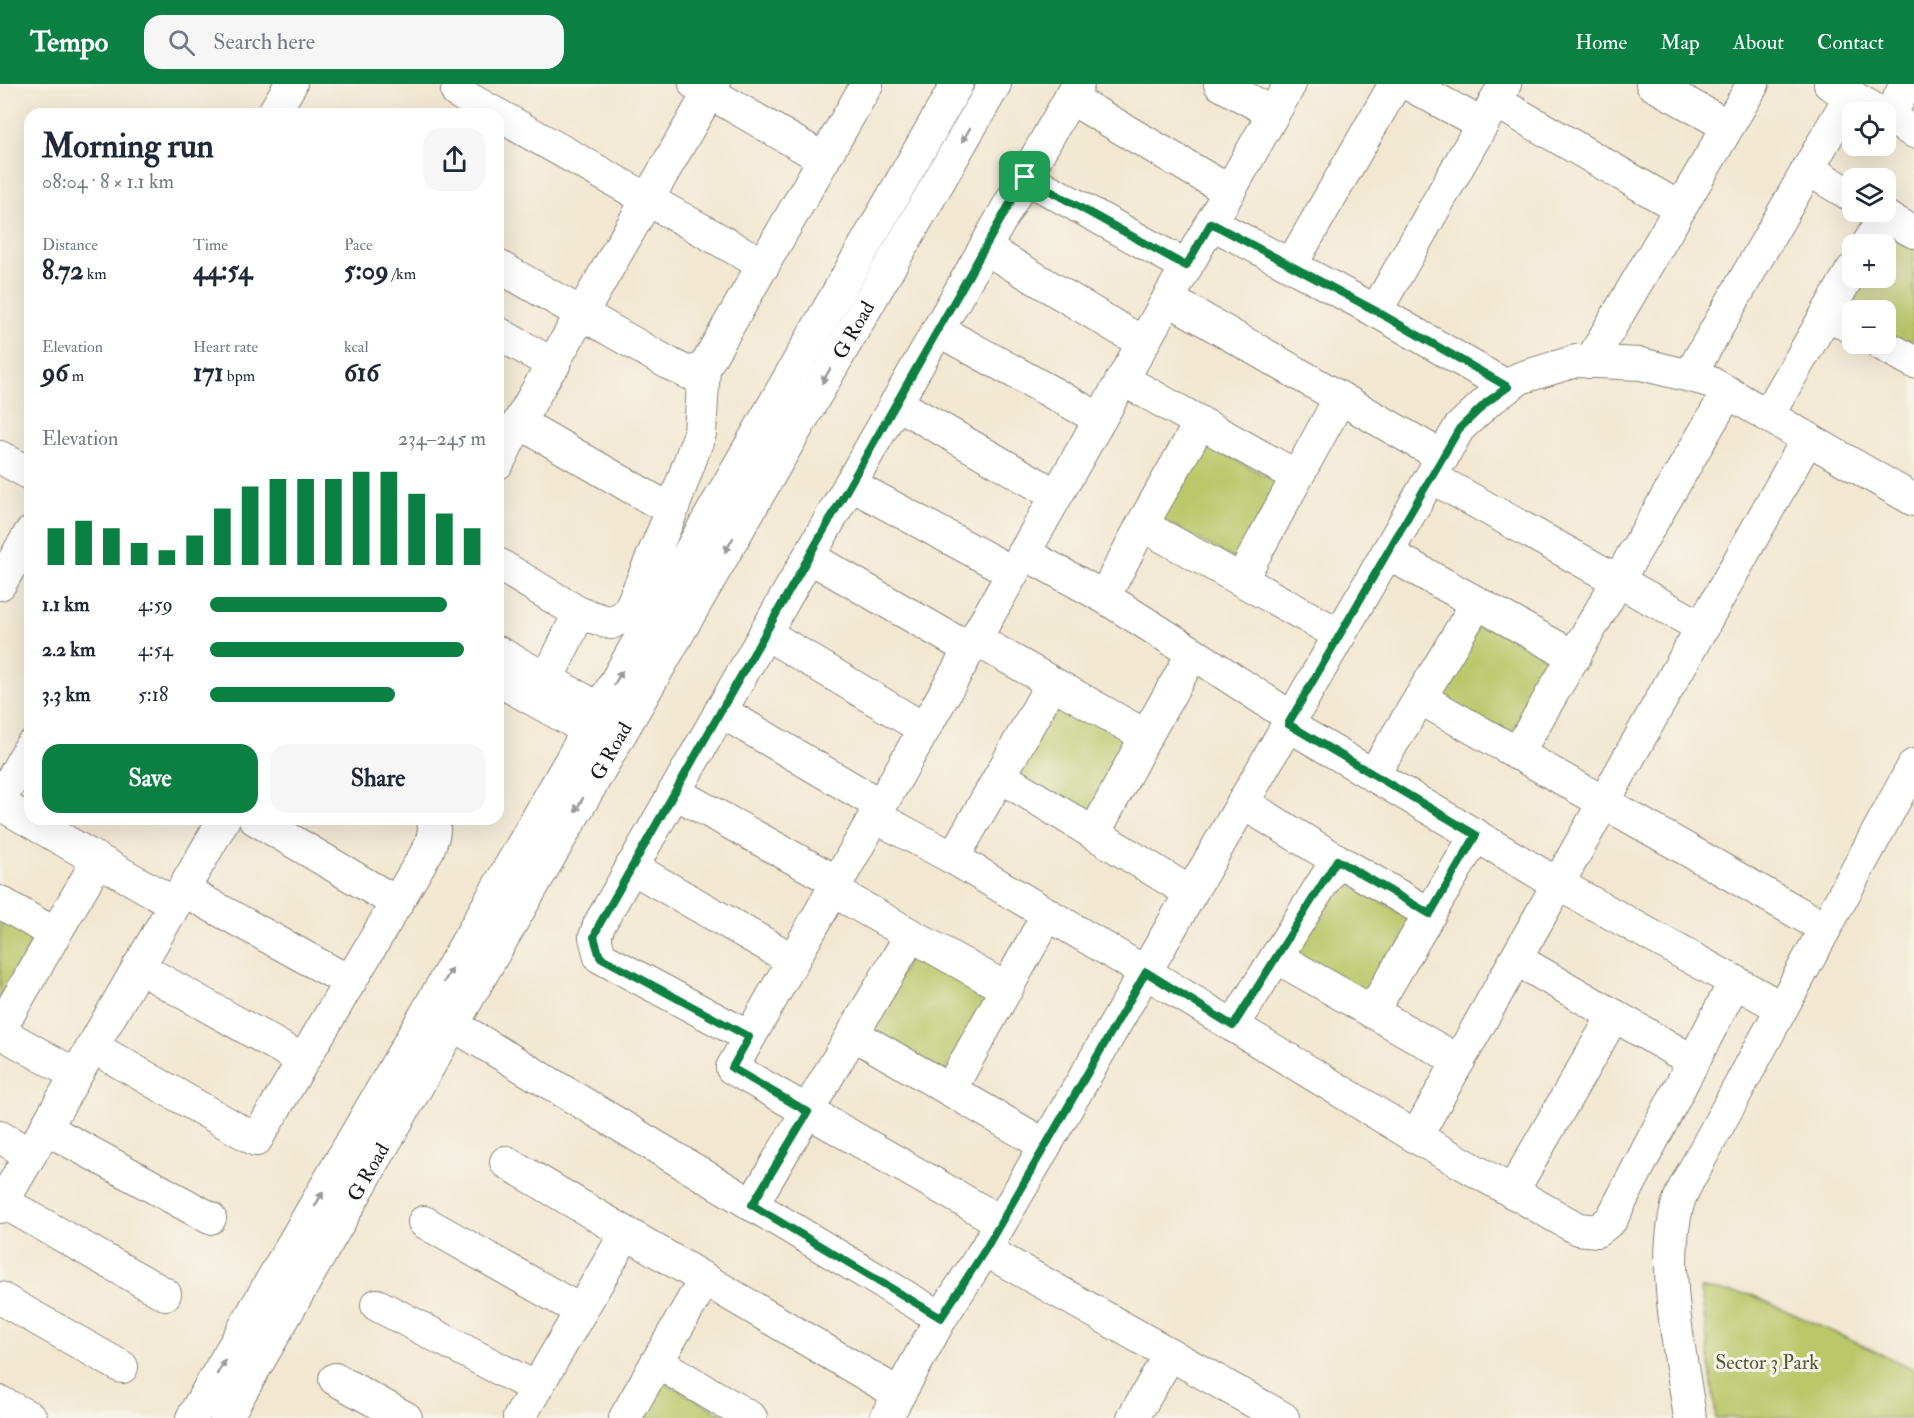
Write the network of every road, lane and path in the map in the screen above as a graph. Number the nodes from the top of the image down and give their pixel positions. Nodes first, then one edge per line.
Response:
1 (291, 84) edge
2 (867, 84) edge
3 (957, 84) edge
4 (995, 84) edge
5 (1220, 84) edge
6 (1290, 84) edge
7 (1395, 84) edge
8 (1408, 84) edge
9 (1652, 84) edge
10 (1753, 84) edge
11 (1906, 84) edge
12 (706, 87) edge
13 (1840, 90) edge
14 (1074, 91) edge
15 (455, 97) edge
16 (1861, 102) edge
17 (1494, 103) edge
18 (277, 108) edge
19 (482, 108) edge
20 (1896, 110) edge
21 (1273, 113) junction
22 (504, 118) edge
23 (1728, 126) junction
24 (824, 159) junction
25 (1808, 169) junction
26 (1025, 177) junction
27 (1842, 190) edge
28 (1229, 191) junction
29 (648, 200) junction
30 (1680, 208) junction
31 (1896, 222) edge
32 (1211, 223) junction
33 (1914, 232) edge
34 (984, 248) junction
35 (764, 265) junction
36 (1292, 265) junction
37 (1186, 266) junction
38 (504, 269) edge
39 (1848, 288) edge
40 (1168, 299) junction
41 (1376, 311) junction
42 (583, 314) junction
43 (1840, 321) edge
44 (938, 330) junction
45 (504, 336) edge
46 (1143, 343) junction
47 (1896, 352) edge
48 (1590, 362) junction
49 (1914, 362) edge
50 (554, 365) junction
51 (704, 369) junction
52 (1690, 375) junction
53 (1122, 379) junction
54 (1508, 387) junction
55 (1728, 392) junction
56 (1340, 398) junction
57 (896, 403) junction
58 (1768, 415) junction
59 (1100, 418) junction
60 (1200, 423) junction
61 (511, 424) edge
62 (1808, 438) junction
63 (504, 445) edge
64 (0, 457) edge
65 (1437, 467) junction
66 (24, 471) edge
67 (1296, 476) junction
68 (850, 484) junction
69 (1056, 495) junction
70 (1914, 500) edge
71 (656, 501) dead end
72 (1142, 525) junction
73 (24, 549) edge
74 (1387, 553) junction
75 (808, 557) junction
76 (1018, 563) junction
77 (504, 568) edge
78 (12, 580) edge
79 (1241, 580) junction
80 (1620, 580) junction
81 (1104, 597) junction
82 (1477, 603) junction
83 (579, 613) junction
84 (1703, 628) junction
85 (765, 633) junction
86 (1340, 635) junction
87 (972, 644) junction
88 (1193, 653) junction
89 (504, 657) edge
90 (1575, 657) junction
91 (504, 682) edge
92 (1052, 682) junction
93 (542, 691) junction
94 (1420, 698) junction
95 (720, 711) junction
96 (1290, 721) junction
97 (607, 727) junction
98 (924, 729) junction
99 (1146, 736) junction
100 (1517, 754) junction
101 (24, 758) edge
102 (1914, 765) edge
103 (1373, 775) junction
104 (1000, 776) junction
105 (675, 792) junction
106 (0, 800) edge
107 (1243, 803) junction
108 (0, 804) edge
109 (1603, 804) junction
110 (877, 810) junction
111 (24, 818) edge
112 (37, 825) edge
113 (221, 825) edge
114 (265, 825) edge
115 (435, 825) edge
116 (1094, 834) junction
117 (1476, 835) junction
118 (953, 858) junction
119 (98, 860) junction
120 (1337, 860) junction
121 (631, 867) junction
122 (1558, 884) junction
123 (834, 886) junction
124 (1191, 893) junction
125 (179, 897) junction
126 (0, 902) edge
127 (397, 903) junction
128 (1430, 914) junction
129 (1048, 915) junction
130 (1825, 928) junction
131 (55, 934) junction
132 (911, 935) junction
133 (1276, 957) junction
134 (1516, 959) junction
135 (793, 960) junction
136 (138, 967) junction
137 (1146, 972) junction
138 (1735, 981) junction
139 (350, 982) junction
140 (1007, 989) junction
141 (1782, 1008) junction
142 (1372, 1012) junction
143 (1614, 1015) junction
144 (440, 1018) junction
145 (1233, 1026) junction
146 (0, 1031) edge
147 (853, 1034) junction
148 (749, 1037) junction
149 (93, 1047) junction
150 (303, 1060) junction
151 (1459, 1061) junction
152 (1693, 1061) junction
153 (76, 1075) junction
154 (950, 1090) junction
155 (808, 1112) junction
156 (0, 1137) edge
157 (1416, 1137) junction
158 (39, 1141) junction
159 (1046, 1145) junction
160 (506, 1162) dead end
161 (1512, 1192) junction
162 (2, 1205) edge
163 (752, 1205) junction
164 (210, 1218) dead end
165 (424, 1222) dead end
166 (1001, 1222) junction
167 (626, 1233) junction
168 (985, 1250) junction
169 (705, 1279) junction
170 (165, 1294) dead end
171 (0, 1298) edge
172 (377, 1305) dead end
173 (581, 1311) junction
174 (941, 1318) junction
175 (1170, 1354) junction
176 (657, 1362) junction
177 (122, 1367) dead end
178 (334, 1379) dead end
179 (0, 1402) edge
180 (892, 1406) edge
181 (528, 1409) edge
182 (1249, 1410) edge
183 (31, 1418) edge
184 (192, 1418) edge
185 (226, 1418) edge
186 (406, 1418) edge
187 (625, 1418) edge
188 (751, 1418) edge
189 (1132, 1418) edge
190 (1283, 1418) edge
191 (1690, 1418) edge

1 - 18 street
2 - 24 street
97 -> 3 street, G Road
4 -> 97 street, G Road
5 - 21 street
6 - 21 street
7 - 36 street
8 - 17 street
9 - 23 street
10 - 23 street
11 - 20 street
12 - 24 street
12 - 29 street
13 - 16 street
13 - 25 street
14 - 26 street
14 - 28 street
15 - 19 street
17 - 30 street
17 - 41 street
21 - 28 street
22 - 29 street
23 - 30 street
24 - 35 street
25 - 27 street
25 - 52 street
26 - 34 street
26 - 37 street
28 - 32 street
29 - 35 street
29 - 42 street
30 - 48 street
31 - 33 street
32 - 36 street
32 - 37 street
34 - 44 street
34 - 46 street
35 - 51 street
36 - 41 street
37 - 40 street
38 - 42 street
39 - 43 street
40 - 46 street
40 - 56 street
41 - 54 street
42 - 50 street
42 - 51 street
43 - 58 street
44 - 57 street
44 - 59 street
45 - 50 street
46 - 53 street
47 - 49 street
48 - 52 street
48 - 54 street
50 - 61 street
51 - 83 street
52 - 55 street
53 - 59 street
53 - 60 street
54 - 65 street
55 - 58 street
55 - 80 street
56 - 65 street
56 - 67 street
57 - 68 street
57 - 69 street
58 - 62 street
59 - 69 street
60 - 67 street
60 - 72 street
61 - 63 street
61 - 71 street
62 - 70 street
62 - 84 street
64 - 66 street
65 - 74 street
65 - 80 street
67 - 79 street
68 - 75 street
68 - 76 street
69 - 76 street
72 - 79 street
72 - 81 street
73 - 78 street
74 - 82 street
74 - 86 street
75 - 85 street
75 - 87 street
76 - 81 street
76 - 87 street
77 - 83 street
79 - 86 street
80 - 84 street
80 - 90 street
81 - 88 street
82 - 90 street
82 - 94 street
83 - 93 street
84 - 109 street
85 - 95 street
85 - 98 street
86 - 96 street
87 - 92 street
87 - 98 street
88 - 96 street
88 - 99 street
89 - 93 street
90 - 100 street
91 - 93 street
92 - 99 street
92 - 104 street
93 - 97 street
94 - 100 street
94 - 103 street
95 - 105 street
95 - 110 street
96 - 103 street
96 - 107 street
97 - 144 street, G Road
98 - 110 street
99 - 116 street
100 - 109 street
101 - 106 street
102 - 130 street
103 - 117 street
104 - 116 street
104 - 118 street
105 - 121 street
105 - 123 street
107 - 120 street
107 - 124 street
108 - 111 street
109 - 122 street
109 - 130 street
110 - 118 street
110 - 123 street
112 - 119 street
113 - 125 street
114 - 127 street
115 - 127 street
116 - 124 street
117 - 122 street
117 - 128 street
118 - 129 street
119 - 125 street
119 - 131 street
120 - 128 street
120 - 133 street
121 - 135 street
121 - 148 street
122 - 134 street
122 - 138 street
123 - 132 street
123 - 135 street
124 - 137 street
125 - 136 street
125 - 139 street
126 - 131 street
127 - 139 street
128 - 142 street
129 - 137 street
129 - 140 street
130 - 141 street
131 - 146 street
132 - 140 street
132 - 147 street
133 - 142 street
133 - 145 street
134 - 143 street
134 - 151 street
135 - 148 street
136 - 149 street
136 - 150 street
137 - 145 street
137 - 159 street
138 - 141 street
138 - 152 street
139 - 150 street
140 - 154 street
141 - 191 street
142 - 151 street
143 - 152 street
143 - 161 street
144 - 163 street
184 -> 144 street, G Road
144 - 185 street, G Road
145 - 157 street
146 - 153 street
147 - 154 street
147 - 155 street
148 - 155 street
149 - 150 street
149 - 153 street
151 - 157 street
152 - 161 street
153 - 158 street
154 - 159 street
155 - 163 street
155 - 166 street
156 - 158 street
157 - 161 street
158 - 162 street
158 - 164 street
159 - 166 street
160 - 167 street
162 - 170 street
163 - 174 street
165 - 173 street
166 - 168 street
167 - 169 street
167 - 173 street
168 - 174 street
168 - 175 street
169 - 176 street
169 - 180 street
171 - 177 street
172 - 181 street
173 - 181 street
174 - 180 street
175 - 182 street
175 - 189 street
176 - 187 street
176 - 188 street
178 - 186 street
179 - 183 street
182 - 190 street

